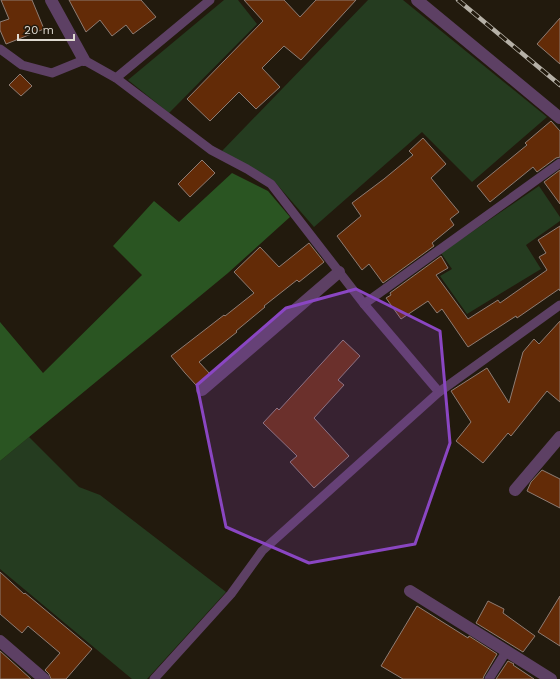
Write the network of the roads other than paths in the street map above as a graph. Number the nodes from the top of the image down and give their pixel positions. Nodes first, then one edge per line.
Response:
1 (51, 0) edge
2 (210, 0) edge
3 (417, 0) edge
4 (0, 49) edge
5 (84, 60) junction
6 (116, 78) junction
7 (560, 118) edge
8 (560, 163) edge
9 (339, 272) junction
10 (364, 304) junction
11 (560, 306) edge
12 (202, 390) dead end
13 (439, 392) junction
14 (560, 437) edge
15 (515, 490) dead end
16 (410, 591) dead end
17 (0, 641) edge
18 (506, 652) junction
19 (44, 679) edge
20 (154, 679) edge
21 (489, 679) edge
22 (551, 679) edge

1 - 5 street
2 - 6 lane
3 - 7 street
4 - 5 lane
5 - 6 lane
6 - 9 lane
8 - 10 lane
9 - 10 lane
9 - 12 street
10 - 13 lane
11 - 13 lane
13 - 20 lane
14 - 15 street
16 - 18 street
17 - 19 street
18 - 21 lane
18 - 22 street

